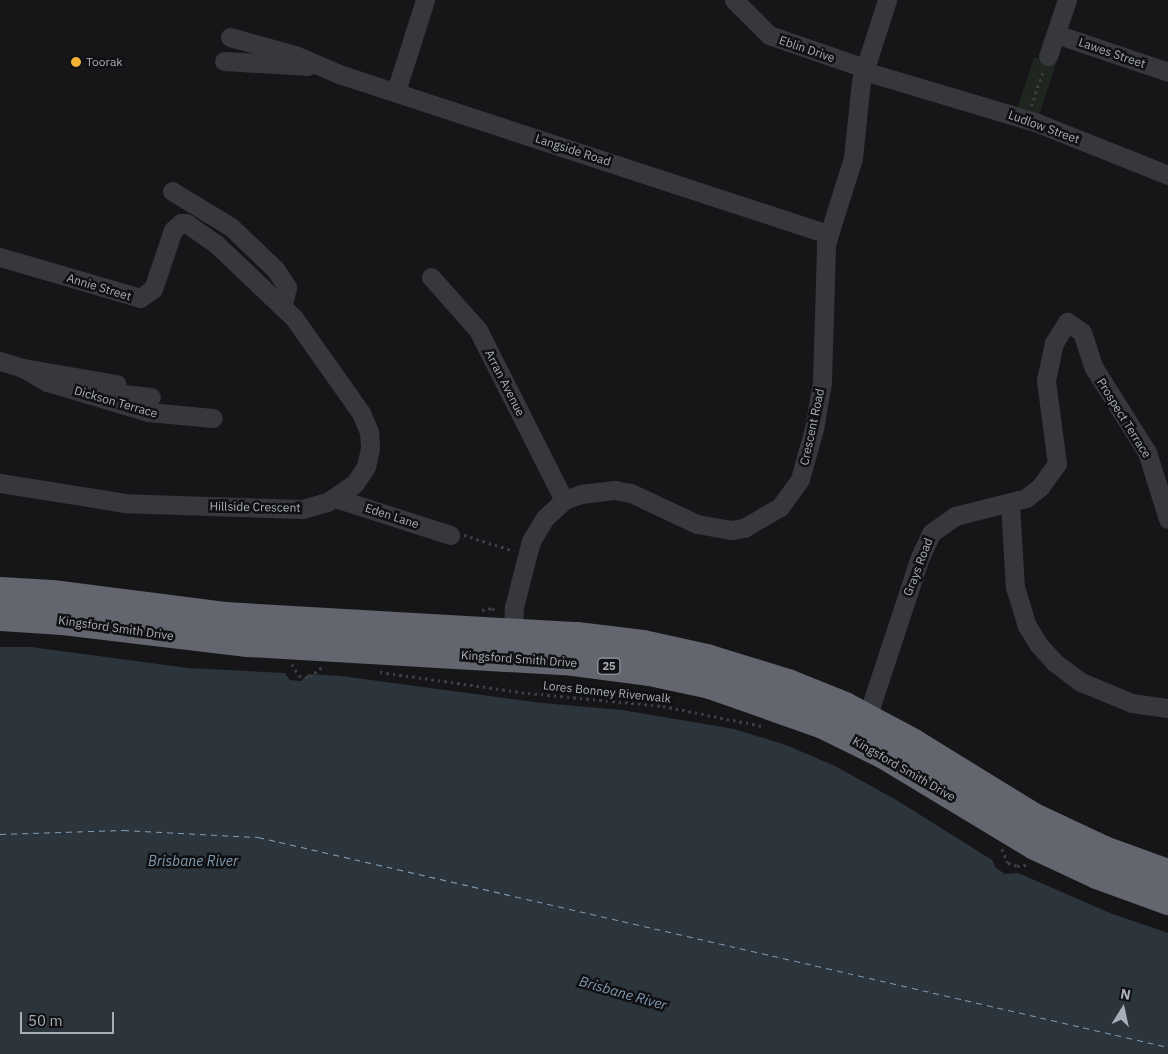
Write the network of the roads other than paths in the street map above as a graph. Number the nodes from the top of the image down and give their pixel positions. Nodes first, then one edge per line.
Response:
1 (425, 0) edge
2 (734, 0) edge
3 (887, 0) edge
4 (1067, 0) edge
5 (1056, 34) junction
6 (230, 37) dead end
7 (224, 61) dead end
8 (1046, 62) road end
9 (319, 65) junction
10 (864, 70) junction
11 (1168, 72) edge
12 (917, 87) junction
13 (396, 90) junction
14 (1092, 153) dead end
15 (1168, 175) edge
16 (172, 191) dead end
17 (182, 222) joint
18 (828, 234) junction
19 (0, 257) edge
20 (431, 277) dead end
21 (282, 305) junction
22 (1071, 322) joint
23 (0, 361) edge
24 (23, 368) junction
25 (75, 378) junction
26 (116, 384) dead end
27 (151, 396) dead end
28 (213, 418) dead end
29 (0, 483) edge
30 (334, 498) junction
31 (564, 500) junction
32 (1010, 504) junction
33 (1168, 519) edge
34 (453, 534) road end
35 (0, 591) edge
36 (0, 617) edge
37 (513, 633) junction
38 (1168, 708) edge
39 (867, 718) junction
40 (1168, 874) edge
41 (1168, 901) edge

1 - 13 street
2 - 10 street, Eblin Drive
3 - 10 street, Crescent Road
4 - 5 street
5 - 8 street
5 - 11 street, Lawes Street
6 - 9 street, Langside Road
7 - 9 street, Langside Road
9 - 13 street, Langside Road
10 - 12 street, Ludlow Street
10 - 18 street, Crescent Road
12 - 14 street, Ludlow Street
12 - 15 street, Ludlow Street
13 - 18 street, Langside Road
16 - 21 street
17 - 19 street, Annie Street
17 - 21 street, Hillside Crescent
18 - 31 street, Crescent Road
20 - 31 street, Arran Avenue
21 - 30 street, Hillside Crescent
22 - 32 street, Grays Road
22 - 33 street, Prospect Terrace
23 - 24 street, Dickson Terrace
24 - 25 street, Dickson Terrace
24 - 28 street, Dickson Terrace
25 - 26 street, Dickson Terrace
25 - 27 street, Dickson Terrace
29 - 30 street, Hillside Crescent
30 - 34 street, Eden Lane
31 - 37 street, Crescent Road
32 - 38 street
32 - 39 street, Grays Road
35 - 37 highway, Kingsford Smith Drive / 25
36 - 41 highway, Kingsford Smith Drive / 25
37 - 39 highway, Kingsford Smith Drive / 25
39 - 40 highway, Kingsford Smith Drive / 25

